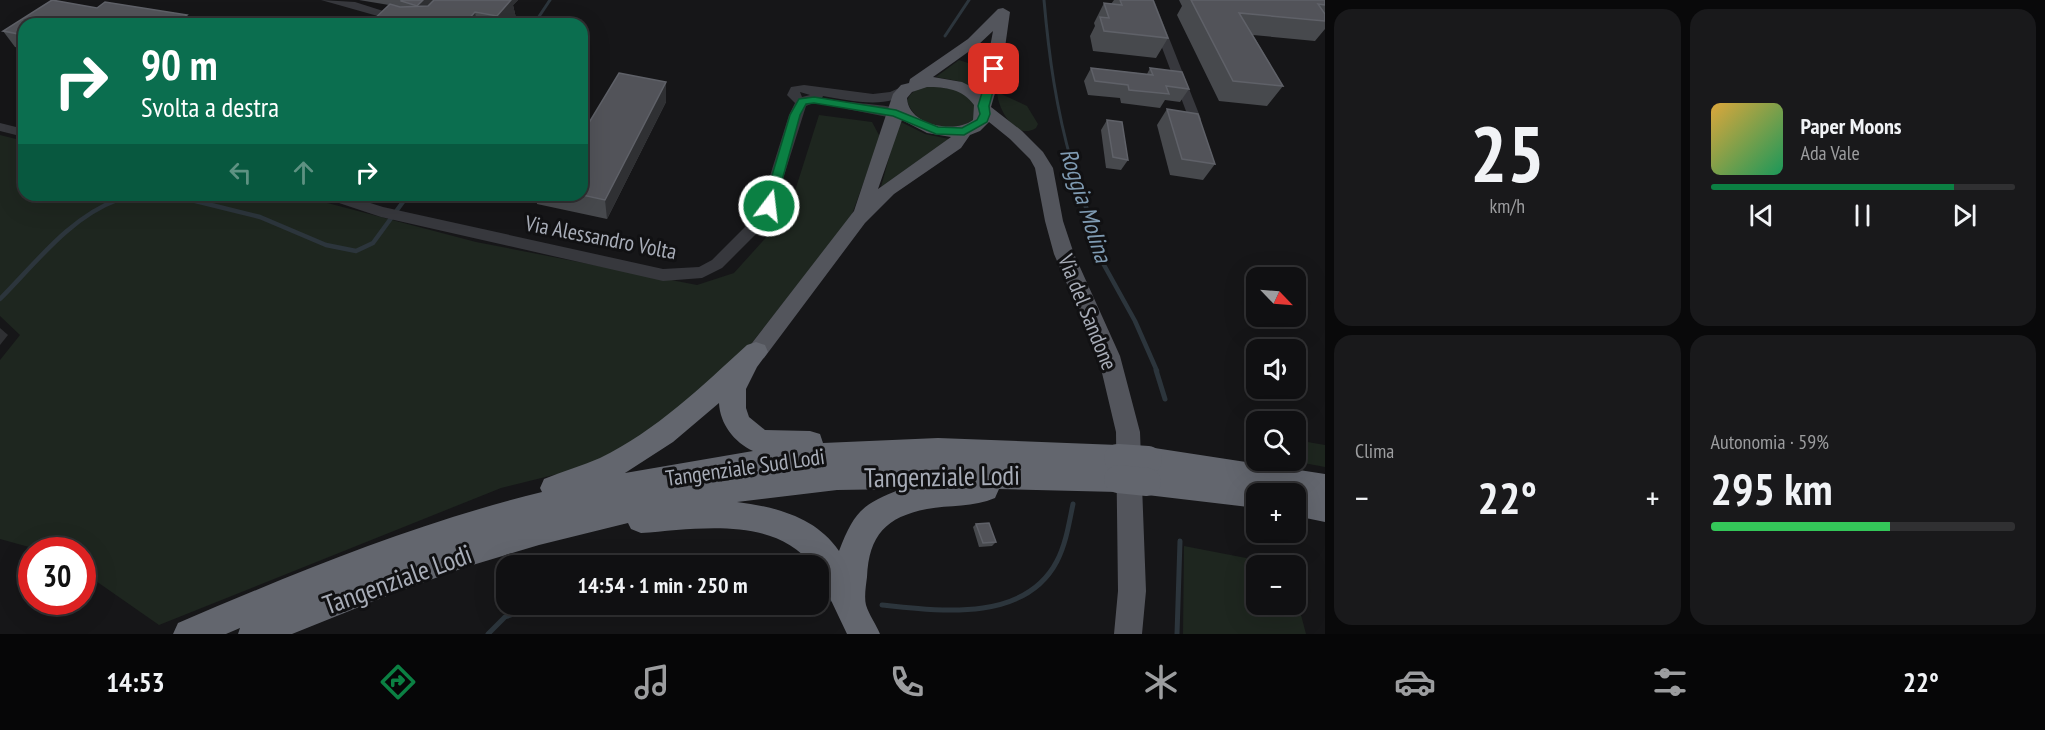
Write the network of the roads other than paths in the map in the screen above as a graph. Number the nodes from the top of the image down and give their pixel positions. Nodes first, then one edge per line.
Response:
1 (326, 0) edge
2 (1149, 0) edge
3 (1004, 7) edge
4 (398, 18) edge
5 (810, 98) junction
6 (904, 102) junction
7 (862, 108) junction
8 (984, 108) junction
9 (1195, 119) edge
10 (3, 129) edge
11 (890, 130) junction
12 (966, 131) junction
13 (18, 133) edge
14 (1023, 142) junction
15 (347, 201) edge
16 (858, 218) junction
17 (756, 352) junction
18 (875, 452) junction
19 (1118, 469) junction
20 (1147, 471) junction
21 (1028, 474) junction
22 (1325, 487) edge
23 (1246, 493) edge
24 (1306, 504) edge
25 (1325, 508) edge
26 (569, 523) junction
27 (411, 546) junction
28 (850, 606) junction
29 (189, 634) edge
30 (254, 634) edge
31 (864, 634) edge
32 (1128, 634) edge

1 - 4 street
2 - 9 street
3 - 6 main road
3 - 8 main road
5 - 6 street
5 - 7 street
5 - 15 street, Via Alessandro Volta
6 - 7 street
6 - 8 main road, Via del Sandone
6 - 11 main road
6 - 12 main road
7 - 11 street
8 - 12 main road
8 - 14 main road, Via del Sandone
10 - 13 street
11 - 16 main road
12 - 14 main road
12 - 16 main road
14 - 32 main road, Via del Sandone
16 - 17 main road
17 - 18 highway
17 - 27 highway
18 - 19 highway, Tangenziale Sud Lodi
18 - 27 highway, Tangenziale Sud Lodi
19 - 20 highway, Tangenziale Lodi, bridge
19 - 21 highway, Tangenziale Lodi
20 - 22 highway
20 - 23 highway, Tangenziale Lodi
21 - 26 highway, Tangenziale Lodi
21 - 28 highway
24 - 25 highway
26 - 28 highway
26 - 30 highway, Tangenziale Lodi
27 - 29 highway, Tangenziale Sud Lodi
28 - 31 highway

